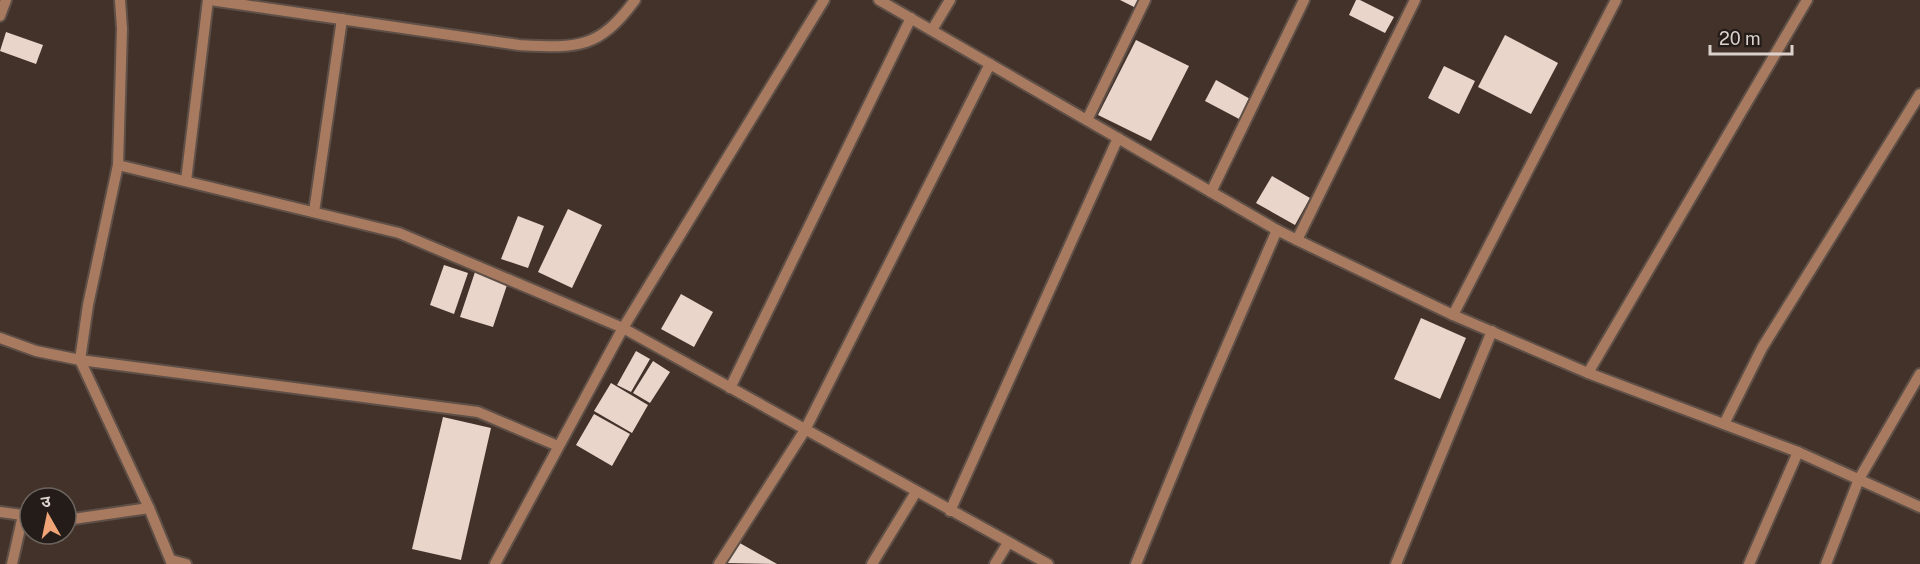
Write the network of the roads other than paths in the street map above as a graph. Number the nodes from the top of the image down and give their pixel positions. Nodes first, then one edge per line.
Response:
1 (6, 0) edge
2 (120, 0) edge
3 (209, 0) edge
4 (635, 0) edge
5 (824, 0) edge
6 (879, 0) edge
7 (950, 0) edge
8 (1145, 0) edge
9 (1304, 0) edge
10 (1415, 0) edge
11 (1616, 0) edge
12 (1807, 0) edge
13 (0, 16) edge
14 (910, 18) junction
15 (342, 19) junction
16 (932, 30) junction
17 (990, 64) junction
18 (1920, 94) edge
19 (1087, 120) junction
20 (1118, 138) junction
21 (118, 165) junction
22 (186, 181) junction
23 (1211, 192) junction
24 (314, 212) junction
25 (1277, 230) junction
26 (1298, 240) junction
27 (1453, 315) junction
28 (623, 328) junction
29 (1492, 331) junction
30 (0, 338) edge
31 (80, 360) junction
32 (1588, 373) junction
33 (1920, 374) edge
34 (730, 388) junction
35 (1724, 424) junction
36 (805, 430) junction
37 (558, 446) junction
38 (1798, 452) junction
39 (1859, 479) junction
40 (916, 492) junction
41 (1920, 507) edge
42 (148, 508) junction
43 (950, 511) junction
44 (0, 512) edge
45 (18, 514) edge
46 (78, 518) edge
47 (18, 543) edge
48 (1008, 543) junction
49 (172, 562) edge
50 (12, 564) edge
51 (186, 564) edge
52 (495, 564) edge
53 (719, 564) edge
54 (872, 564) edge
55 (995, 564) edge
56 (1048, 564) edge
57 (1136, 564) edge
58 (1396, 564) edge
59 (1749, 564) edge
60 (1826, 564) edge

1 - 13 street
2 - 21 street
3 - 15 street
3 - 22 street
4 - 15 street
5 - 28 street
6 - 14 street
7 - 16 street
8 - 19 street
9 - 23 street
10 - 26 street
11 - 27 street
12 - 32 street
14 - 16 street
14 - 34 street
15 - 24 street
16 - 17 street
17 - 19 street
17 - 36 street
18 - 35 street
19 - 20 street
20 - 23 street
20 - 43 street
21 - 22 street
21 - 31 street
22 - 24 street
23 - 25 street
24 - 28 street
25 - 26 street
25 - 57 street
26 - 27 street
27 - 29 street
28 - 34 street
28 - 37 street
29 - 32 street
29 - 58 street
30 - 31 street
31 - 37 street
31 - 42 street
32 - 35 street
33 - 39 street
34 - 36 street
35 - 38 street
36 - 40 street
36 - 53 street
37 - 52 street
38 - 39 street
38 - 59 street
39 - 41 street
39 - 60 street
40 - 43 street
40 - 54 street
42 - 46 street
42 - 49 street
43 - 48 street
44 - 45 street
47 - 50 street
48 - 55 street
48 - 56 street
49 - 51 street

